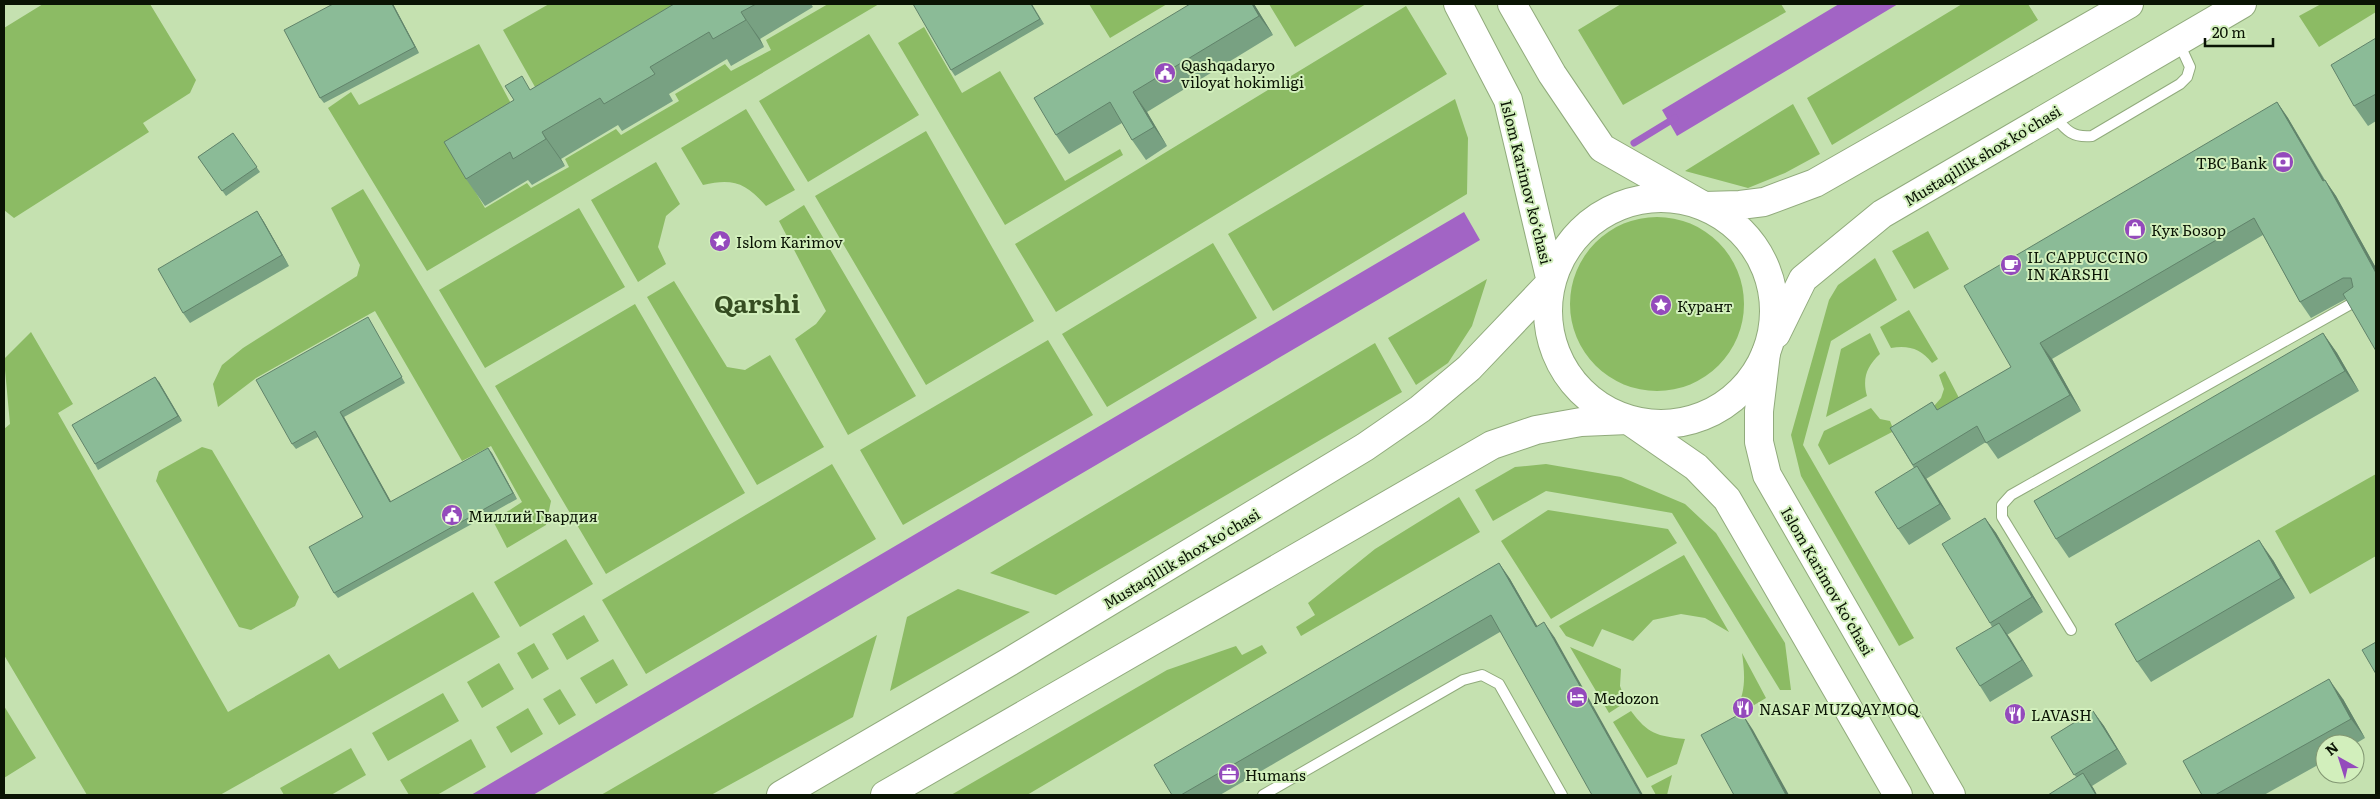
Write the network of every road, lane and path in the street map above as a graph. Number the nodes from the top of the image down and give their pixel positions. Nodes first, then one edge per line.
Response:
1 (1458, 4) edge
2 (1512, 4) edge
3 (2129, 4) edge
4 (2242, 4) edge
5 (2179, 42) junction
6 (2052, 114) junction
7 (1704, 206) junction
8 (1551, 282) junction
9 (2358, 300) edge
10 (1766, 353) junction
11 (1628, 420) junction
12 (2071, 630) dead end
13 (781, 795) edge
14 (885, 795) edge
15 (1263, 795) edge
16 (1562, 795) edge
17 (1898, 795) edge
18 (1950, 795) edge

1 - 8 main road, Islom Karimov ko‘chasi
2 - 7 main road
3 - 7 main road
4 - 5 main road, Mustaqillik shox ko'chasi
5 - 6 main road, Mustaqillik shox ko'chasi
5 - 6 lane
6 - 10 main road, Mustaqillik shox ko'chasi
7 - 8 main road
7 - 10 main road
8 - 11 main road
8 - 13 main road, Mustaqillik shox ko'chasi
9 - 12 lane
10 - 11 main road
10 - 18 main road, Islom Karimov ko‘chasi
11 - 14 main road
11 - 17 main road
15 - 16 lane

